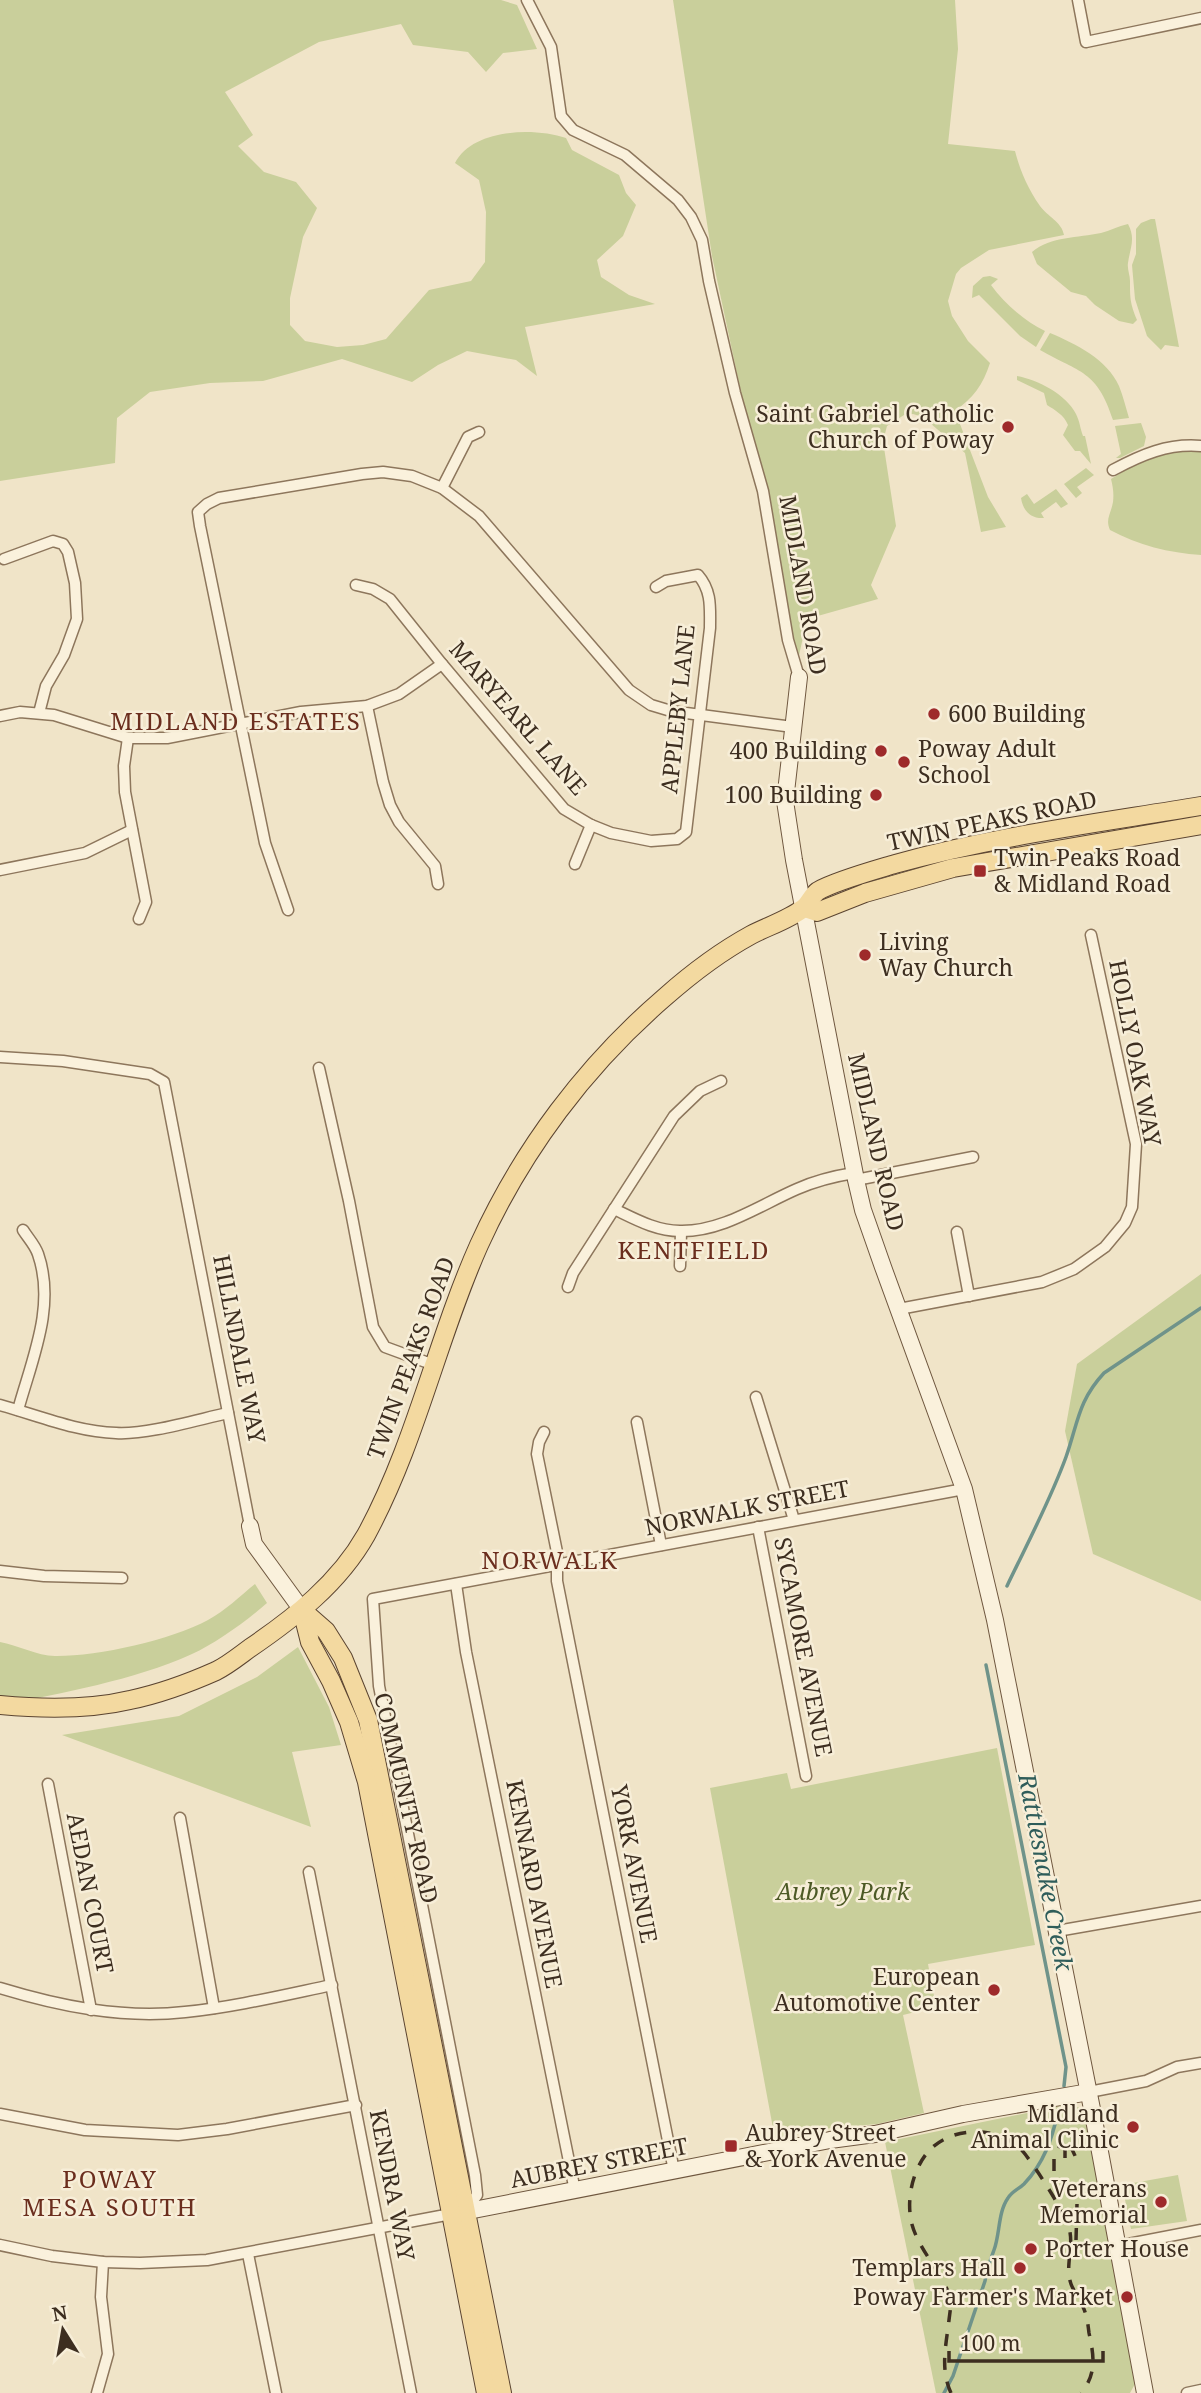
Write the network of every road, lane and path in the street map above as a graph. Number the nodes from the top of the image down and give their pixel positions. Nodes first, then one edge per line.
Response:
1 (527, 0) edge
2 (1078, 0) edge
3 (1201, 18) edge
4 (479, 432) dead end
5 (1201, 446) edge
6 (1113, 470) dead end
7 (442, 488) junction
8 (4, 559) dead end
9 (356, 585) dead end
10 (656, 587) dead end
11 (442, 664) junction
12 (799, 677) joint
13 (367, 706) junction
14 (39, 713) junction
15 (700, 715) junction
16 (0, 716) edge
17 (242, 723) junction
18 (793, 727) junction
19 (128, 738) junction
20 (1201, 806) edge
21 (591, 825) junction
22 (1201, 825) edge
23 (132, 830) junction
24 (670, 841) joint
25 (575, 864) dead end
26 (0, 870) edge
27 (438, 884) dead end
28 (805, 908) junction
29 (288, 910) dead end
30 (139, 919) dead end
31 (1091, 935) dead end
32 (0, 1057) edge
33 (319, 1068) dead end
34 (721, 1081) dead end
35 (973, 1157) dead end
36 (855, 1176) junction
37 (614, 1209) junction
38 (23, 1230) dead end
39 (681, 1232) junction
40 (957, 1232) dead end
41 (680, 1266) dead end
42 (568, 1287) dead end
43 (969, 1296) junction
44 (899, 1309) junction
45 (434, 1365) junction
46 (756, 1397) dead end
47 (0, 1405) edge
48 (18, 1410) junction
49 (228, 1413) junction
50 (637, 1422) dead end
51 (544, 1432) dead end
52 (964, 1489) junction
53 (794, 1520) junction
54 (250, 1526) joint
55 (758, 1527) junction
56 (661, 1545) junction
57 (556, 1565) junction
58 (0, 1571) edge
59 (121, 1578) dead end
60 (456, 1584) junction
61 (302, 1610) junction
62 (0, 1705) edge
63 (806, 1776) dead end
64 (48, 1784) dead end
65 (180, 1818) dead end
66 (309, 1871) dead end
67 (1201, 1906) edge
68 (1057, 1931) junction
69 (332, 1985) junction
70 (0, 1988) edge
71 (214, 2008) junction
72 (91, 2010) junction
73 (1201, 2063) edge
74 (1089, 2092) junction
75 (356, 2105) junction
76 (0, 2114) edge
77 (674, 2171) junction
78 (575, 2191) junction
79 (458, 2213) junction
80 (379, 2228) junction
81 (1201, 2230) edge
82 (0, 2245) edge
83 (1118, 2246) junction
84 (248, 2253) junction
85 (103, 2262) junction
86 (1201, 2390) edge
87 (97, 2393) edge
88 (275, 2393) edge
89 (411, 2393) edge
90 (485, 2393) edge
91 (502, 2393) edge
92 (1145, 2393) edge
93 (1187, 2393) edge

1 - 12 street, MIDLAND ROAD
2 - 3 street
4 - 7 street
5 - 6 street
7 - 15 street
7 - 17 street
8 - 14 street
9 - 11 street, MARYEARL LANE
10 - 15 street, APPLEBY LANE
11 - 13 street
11 - 21 street, MARYEARL LANE
12 - 18 main road, MIDLAND ROAD
13 - 17 street
13 - 27 street
14 - 16 street
14 - 19 street
15 - 18 street
15 - 24 street, APPLEBY LANE
17 - 19 street
17 - 29 street
18 - 28 main road, MIDLAND ROAD
19 - 23 street
20 - 28 main road, TWIN PEAKS ROAD
21 - 24 street, MARYEARL LANE
21 - 25 street
22 - 28 main road, TWIN PEAKS ROAD
23 - 26 street
23 - 30 street
28 - 36 main road, MIDLAND ROAD
28 - 45 main road, TWIN PEAKS ROAD
31 - 43 street, HOLLY OAK WAY
32 - 49 street, HILLNDALE WAY
33 - 45 street
34 - 37 street
35 - 36 street
36 - 39 street
36 - 44 main road, MIDLAND ROAD
37 - 39 street
37 - 42 street
38 - 48 street
39 - 41 street
40 - 43 street
43 - 44 street, HOLLY OAK WAY
44 - 52 main road, MIDLAND ROAD
45 - 61 main road, TWIN PEAKS ROAD
46 - 53 street
47 - 48 street
48 - 49 street
49 - 54 street, HILLNDALE WAY
50 - 56 street
51 - 57 street, YORK AVENUE
52 - 53 street, NORWALK STREET
52 - 68 main road, MIDLAND ROAD
53 - 55 street, NORWALK STREET
54 - 61 main road, HILLNDALE WAY
55 - 56 street, NORWALK STREET
55 - 63 street, SYCAMORE AVENUE
56 - 57 street, NORWALK STREET
57 - 60 street, NORWALK STREET
57 - 77 street, YORK AVENUE
58 - 59 street
60 - 78 street, KENNARD AVENUE
60 - 79 street, NORWALK STREET
61 - 62 main road, TWIN PEAKS ROAD
61 - 79 main road, COMMUNITY ROAD
64 - 72 street, AEDAN COURT
65 - 71 street
66 - 69 street, KENDRA WAY
67 - 68 street
68 - 74 main road, MIDLAND ROAD
69 - 71 street
69 - 75 street, KENDRA WAY
70 - 72 street
71 - 72 street
73 - 74 street, AUBREY STREET
74 - 77 main road, AUBREY STREET
74 - 83 main road, MIDLAND ROAD
75 - 76 street
75 - 80 street, KENDRA WAY
77 - 78 main road, AUBREY STREET
78 - 79 main road, AUBREY STREET
79 - 80 street, AUBREY STREET
79 - 90 main road, COMMUNITY ROAD
79 - 91 main road, COMMUNITY ROAD
80 - 84 street, AUBREY STREET
80 - 89 street, KENDRA WAY
81 - 83 street
82 - 85 street, AUBREY STREET
83 - 92 main road, MIDLAND ROAD
84 - 85 street, AUBREY STREET
84 - 88 street
85 - 87 street
86 - 93 street

